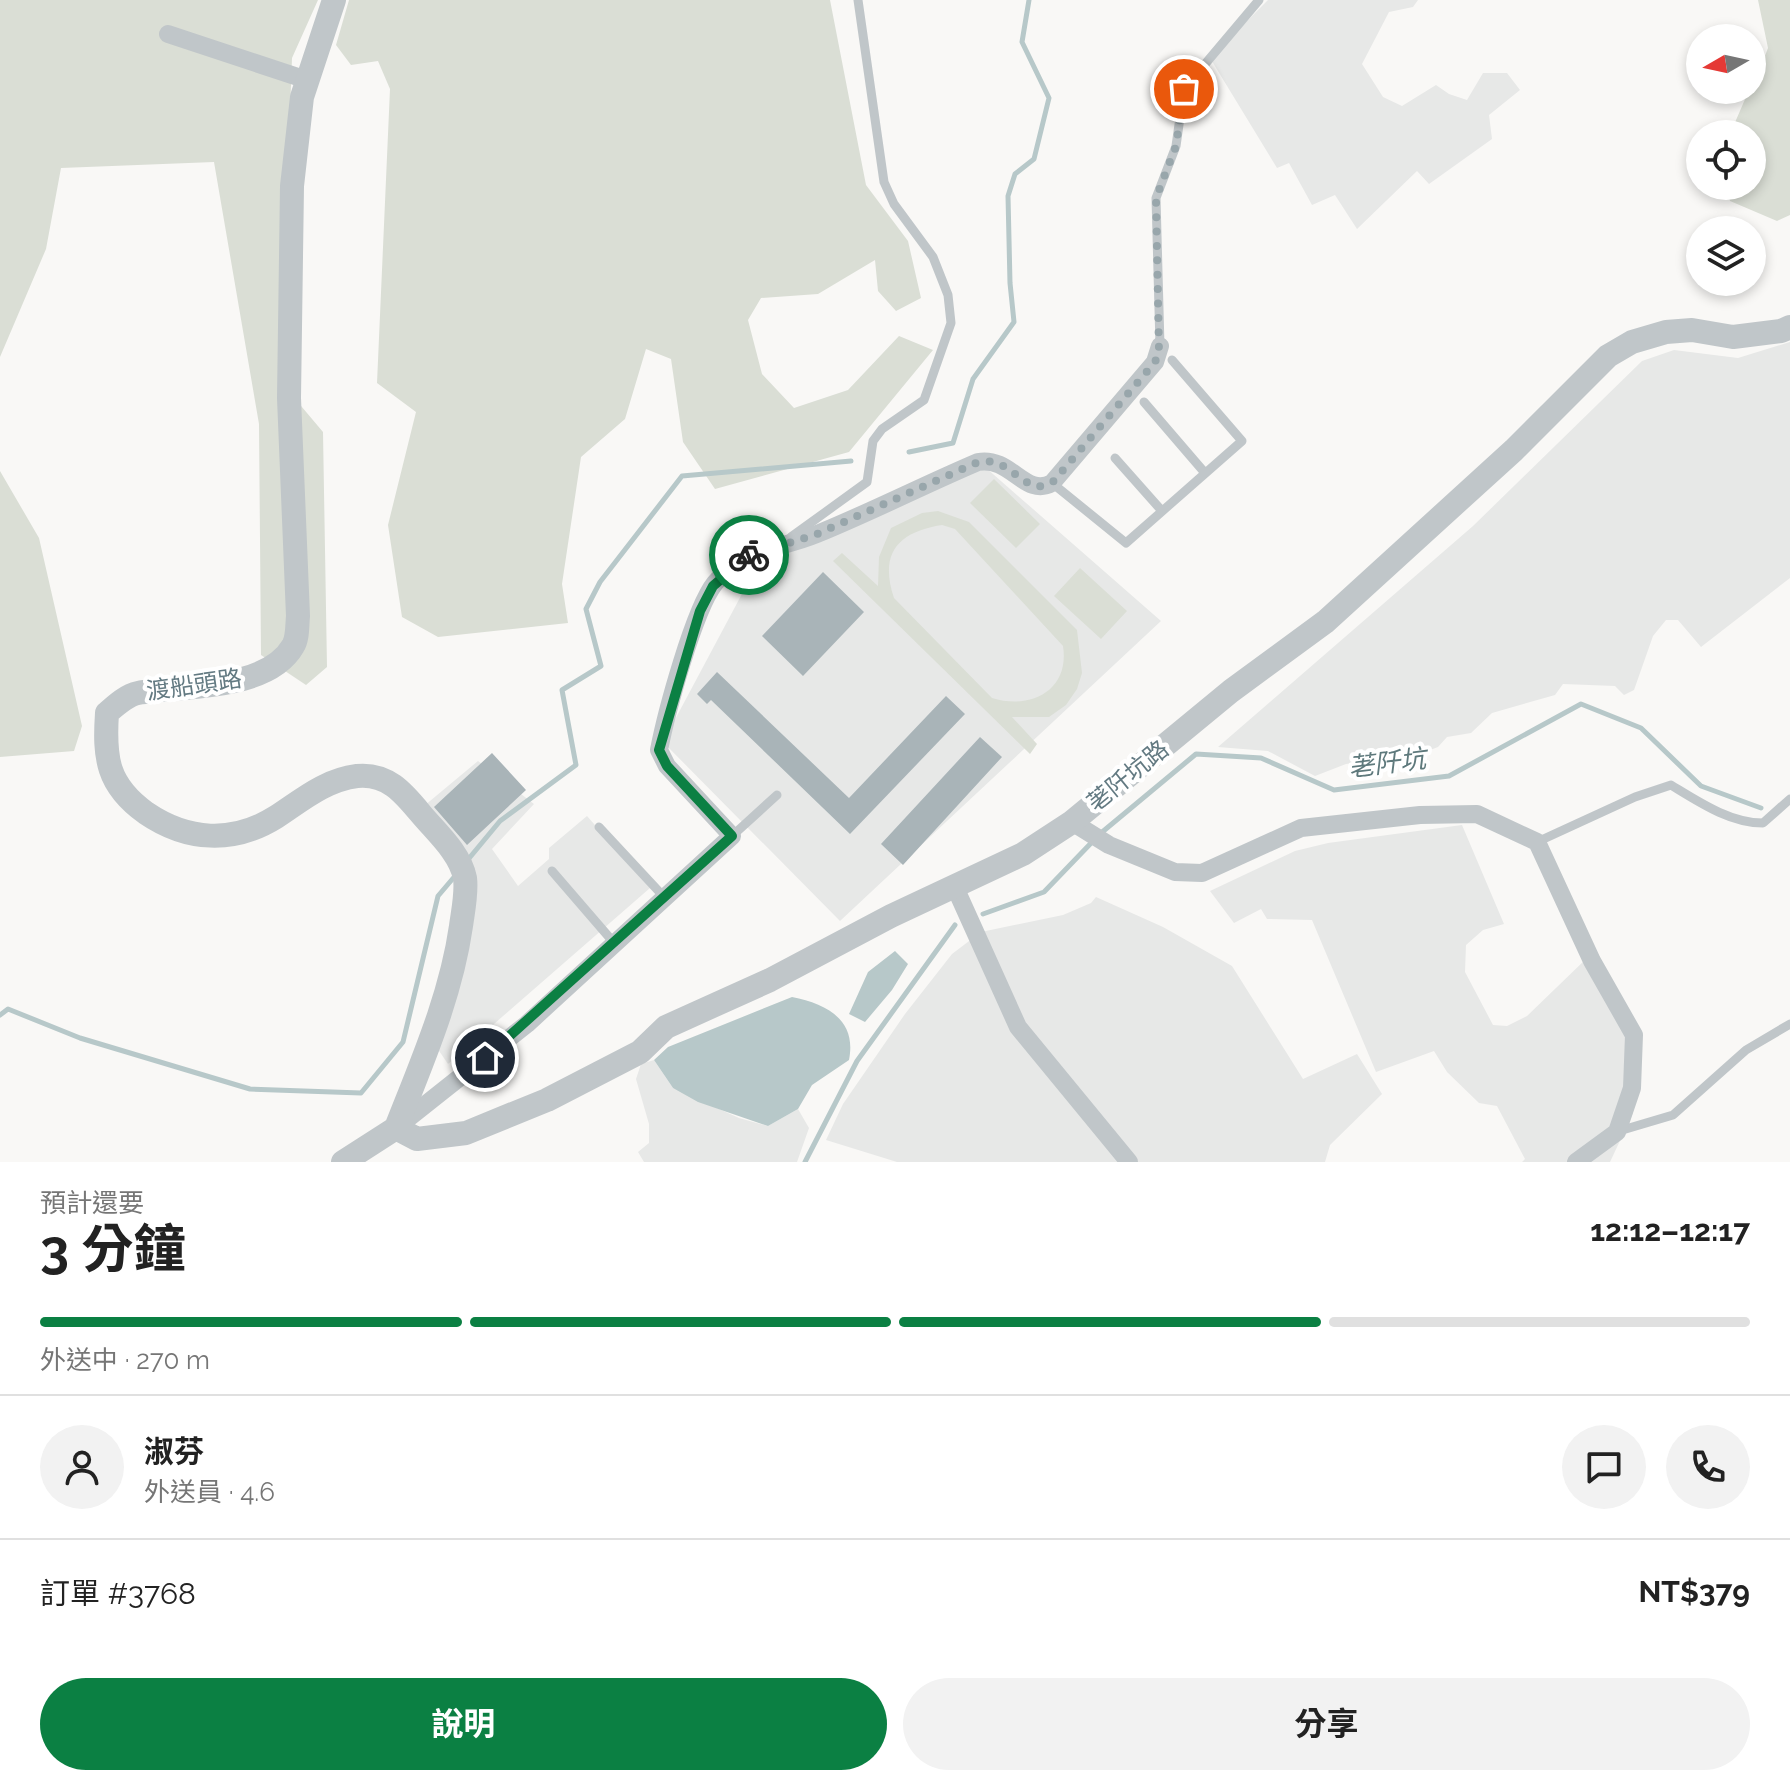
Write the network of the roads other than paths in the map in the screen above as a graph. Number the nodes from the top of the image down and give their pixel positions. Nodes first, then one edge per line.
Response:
1 (334, 0) edge
2 (858, 0) edge
3 (1259, 0) edge
4 (168, 34) dead end
5 (307, 80) junction
6 (1790, 327) edge
7 (1166, 353) junction
8 (1144, 402) dead end
9 (1115, 458) dead end
10 (1205, 473) junction
11 (1052, 483) junction
12 (1162, 511) junction
13 (779, 546) junction
14 (777, 795) dead end
15 (1790, 799) edge
16 (1080, 826) junction
17 (599, 827) dead end
18 (732, 836) junction
19 (1537, 842) junction
20 (552, 871) dead end
21 (954, 885) junction
22 (665, 898) junction
23 (615, 944) junction
24 (1790, 1024) edge
25 (396, 1128) junction
26 (1617, 1132) junction
27 (343, 1162) edge
28 (1129, 1162) edge
29 (1576, 1162) edge

1 - 5 street, 渡船頭路
2 - 13 lane
3 - 7 lane
4 - 5 street
5 - 25 street, 渡船頭路
6 - 16 street, 荖阡坑路
7 - 10 lane
7 - 11 street
8 - 10 lane
9 - 12 lane
10 - 12 lane
11 - 12 lane
11 - 13 street
13 - 18 street
14 - 18 lane
15 - 19 lane
16 - 19 street
16 - 21 street, 荖阡坑路
17 - 22 lane
18 - 22 street
19 - 26 street
20 - 23 lane
21 - 25 street, 荖阡坑路
21 - 28 street
22 - 23 street
23 - 25 street
24 - 26 lane
25 - 27 street
26 - 29 street

